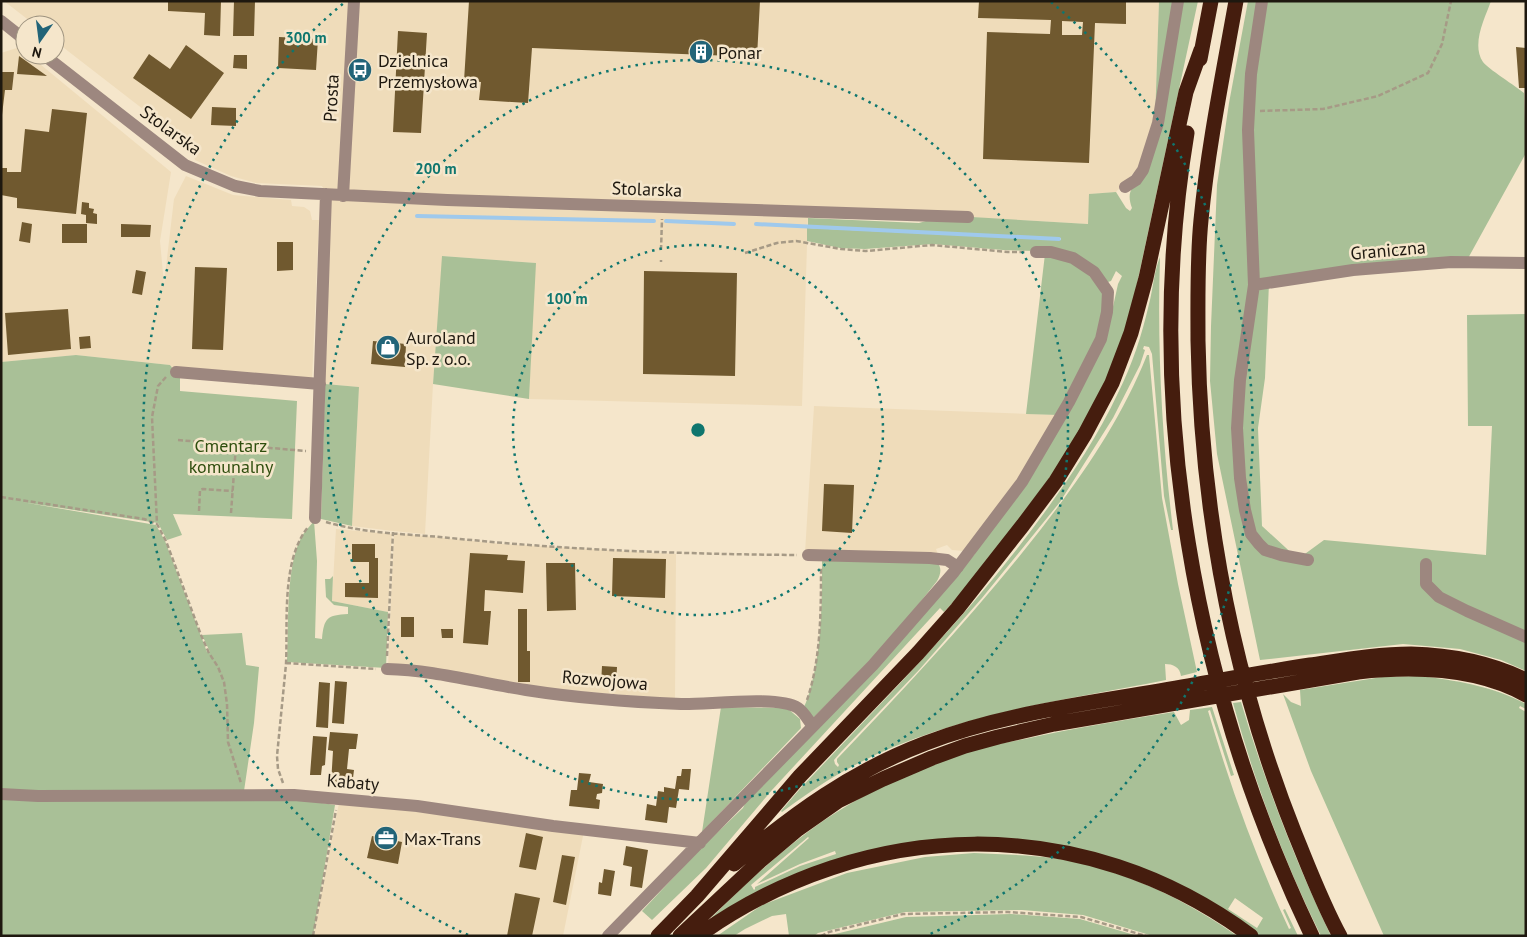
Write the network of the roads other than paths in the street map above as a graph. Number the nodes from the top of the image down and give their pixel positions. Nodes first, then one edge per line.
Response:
1 (354, 1) edge
2 (1178, 1) edge
3 (1211, 1) edge
4 (1236, 1) edge
5 (1262, 1) edge
6 (1, 21) edge
7 (15, 32) edge
8 (1201, 50) junction
9 (57, 65) edge
10 (1125, 187) dead end
11 (326, 194) junction
12 (343, 196) junction
13 (968, 217) dead end
14 (1036, 252) road end
15 (1526, 263) edge
16 (1254, 285) junction
17 (176, 372) road end
18 (320, 384) junction
19 (315, 518) road end
20 (808, 555) road end
21 (1308, 560) dead end
22 (1426, 564) dead end
23 (958, 567) junction
24 (1526, 636) edge
25 (387, 669) road end
26 (1286, 677) junction
27 (1526, 680) edge
28 (1182, 695) junction
29 (1526, 695) edge
30 (812, 725) junction
31 (1, 794) edge
32 (700, 843) junction
33 (697, 896) junction
34 (608, 936) edge
35 (658, 936) edge
36 (680, 936) edge
37 (698, 936) edge
38 (1251, 936) edge
39 (1312, 936) edge
40 (1340, 936) edge

1 - 12 street, Prosta
2 - 10 street
3 - 8 highway
4 - 40 highway
5 - 16 street
6 - 7 street
8 - 33 highway
8 - 39 highway
9 - 11 street, Stolarska
11 - 12 street, Stolarska
11 - 18 street
12 - 13 street, Stolarska
14 - 23 street
15 - 16 street, Graniczna
16 - 21 street
17 - 18 street
18 - 19 street
20 - 23 street
22 - 24 street
23 - 30 street
25 - 30 street, Rozwojowa
26 - 27 highway
26 - 28 highway
26 - 29 highway
28 - 33 highway
28 - 36 highway
30 - 32 street
31 - 32 street, Kabaty
32 - 34 street
33 - 35 highway
37 - 38 highway

